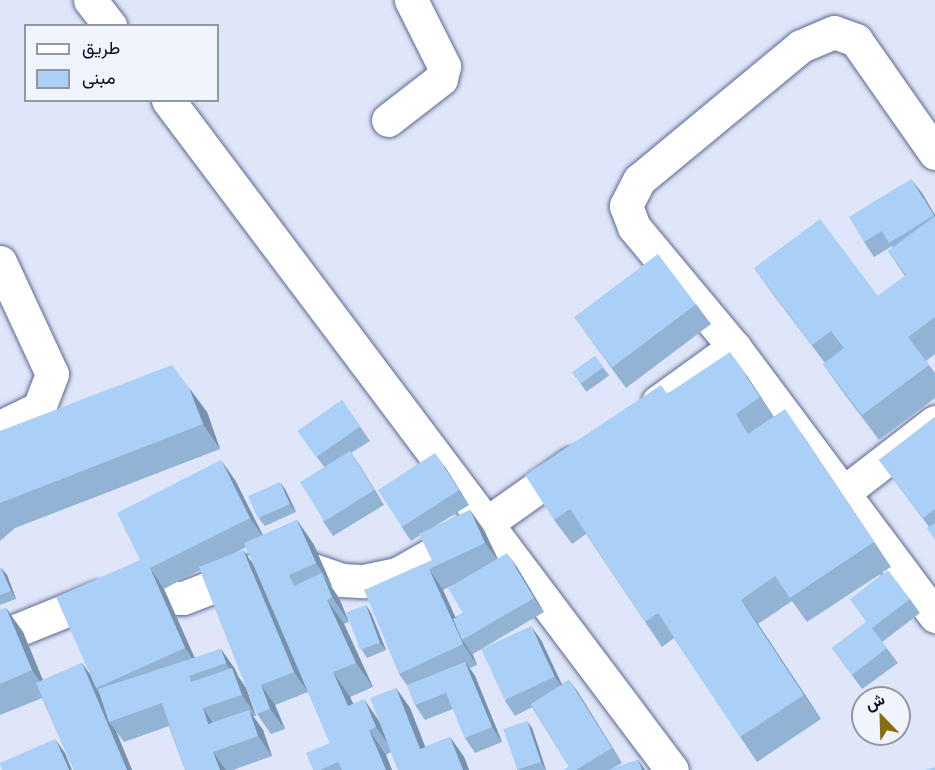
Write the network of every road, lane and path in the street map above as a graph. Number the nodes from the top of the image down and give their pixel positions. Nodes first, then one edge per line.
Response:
1 (90, 0) edge
2 (411, 0) edge
3 (108, 24) edge
4 (170, 102) edge
5 (388, 120) dead end
6 (935, 153) edge
7 (0, 262) edge
8 (734, 347) junction
9 (630, 422) edge
10 (935, 422) edge
11 (0, 427) edge
12 (601, 442) edge
13 (843, 493) junction
14 (487, 524) junction
15 (935, 616) edge
16 (0, 637) edge
17 (672, 770) edge

1 - 3 street
2 - 5 street
4 - 14 street
6 - 8 street
7 - 11 street
8 - 9 street
8 - 13 street
10 - 13 street
12 - 14 street
13 - 15 street
14 - 16 street
14 - 17 street

